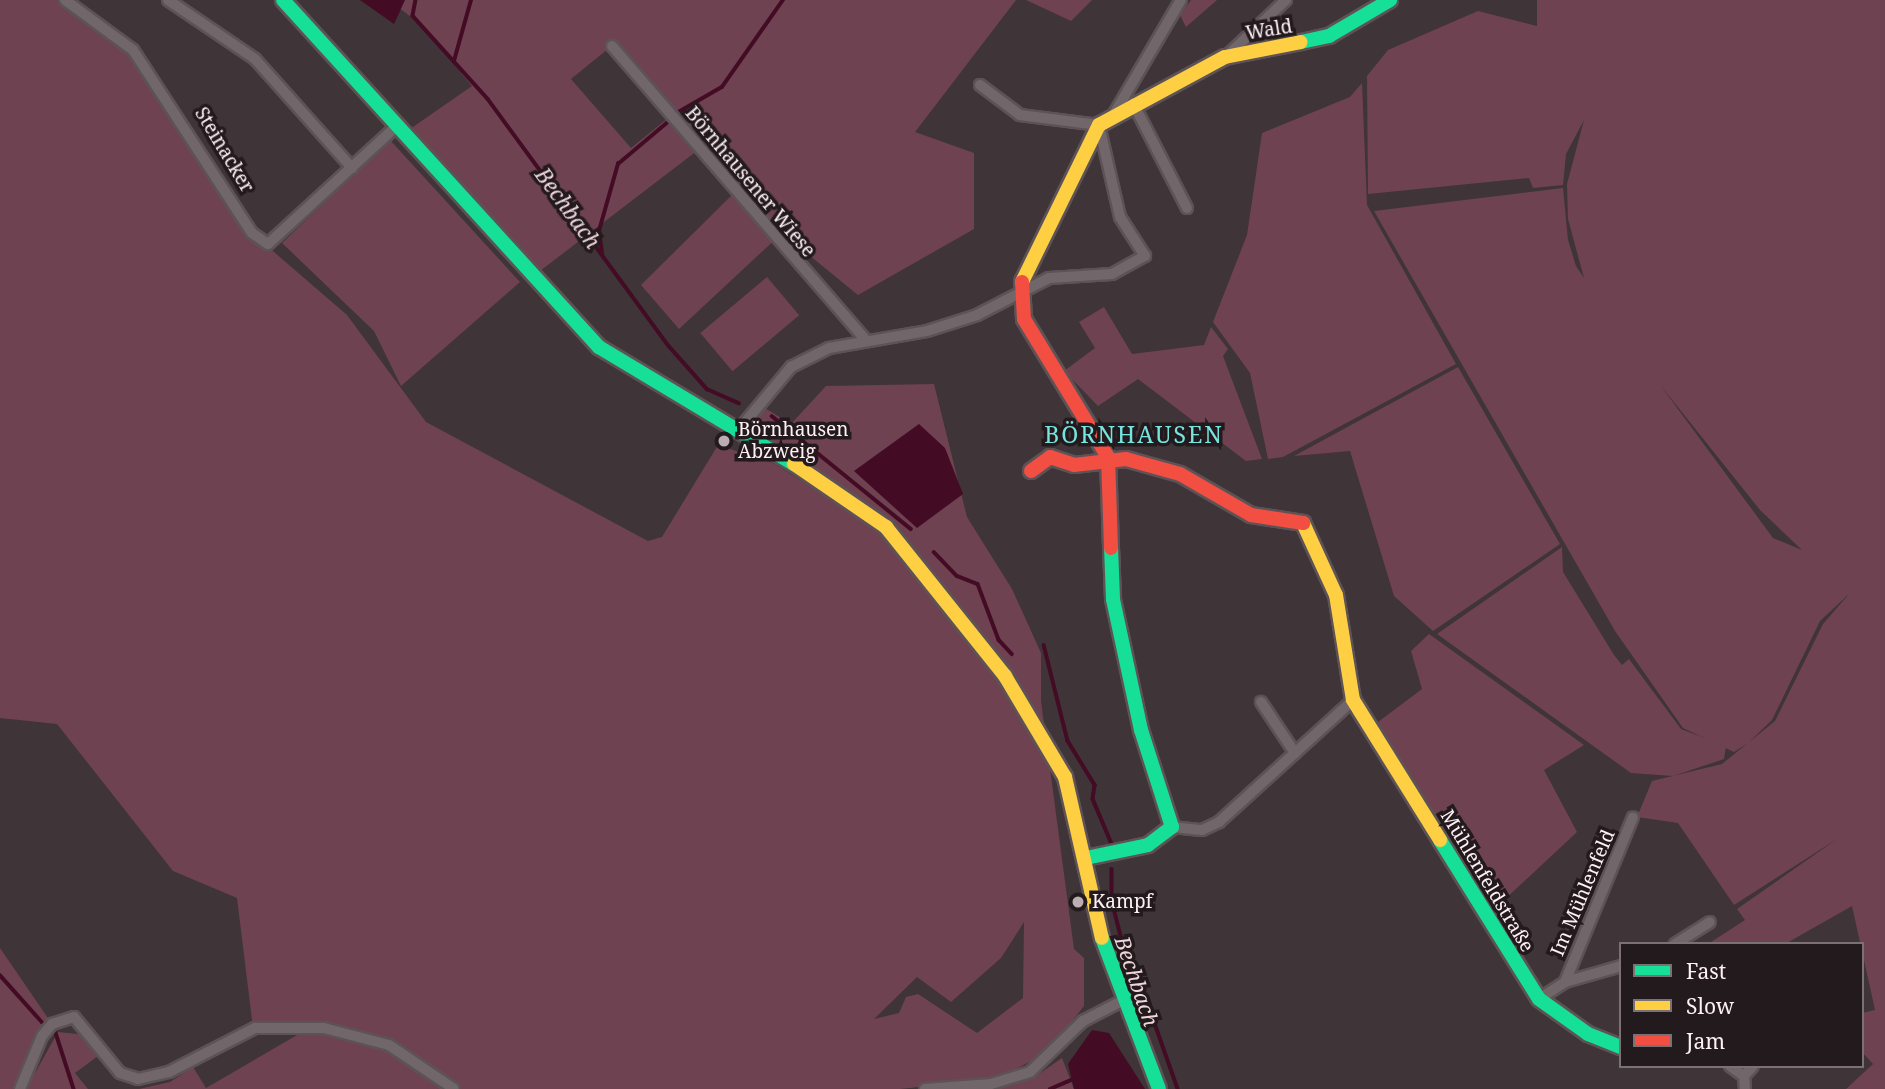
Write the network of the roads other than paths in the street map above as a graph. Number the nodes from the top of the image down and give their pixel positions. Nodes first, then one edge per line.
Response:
1 (65, 0) edge
2 (168, 0) edge
3 (282, 0) edge
4 (1181, 0) edge
5 (1286, 0) edge
6 (1390, 0) edge
7 (612, 46) dead end
8 (1226, 57) junction
9 (980, 85) dead end
10 (1133, 102) junction
11 (1114, 114) junction
12 (1100, 125) junction
13 (397, 126) junction
14 (352, 168) junction
15 (1187, 208) dead end
16 (1019, 295) junction
17 (864, 338) junction
18 (737, 432) junction
19 (1108, 457) junction
20 (1031, 471) dead end
21 (1353, 700) junction
22 (1261, 702) dead end
23 (1295, 753) junction
24 (1633, 817) dead end
25 (1172, 827) junction
26 (1085, 854) junction
27 (1710, 922) dead end
28 (1678, 942) edge
29 (1619, 967) edge
30 (1565, 982) junction
31 (1539, 999) junction
32 (1120, 1002) junction
33 (1619, 1046) edge
34 (1733, 1068) edge
35 (1751, 1068) edge
36 (1744, 1076) junction
37 (20, 1089) edge
38 (454, 1089) edge
39 (925, 1089) edge
40 (1159, 1089) edge
41 (1745, 1089) edge

1 - 14 street, Steinacker
2 - 14 street
3 - 13 street
4 - 11 street
5 - 8 street, Wald
6 - 8 street, Wald
7 - 17 street, Börnhausener Wiese
8 - 10 street
9 - 12 street
10 - 11 street
10 - 15 street
11 - 12 street
12 - 16 street
12 - 16 street
13 - 14 street, Steinacker
13 - 18 street
16 - 17 street
16 - 19 street
17 - 18 street
18 - 26 street
19 - 20 street
19 - 21 street
19 - 25 street
21 - 23 street
21 - 31 street, Mühlenfeldstraße
22 - 23 street
23 - 25 street
24 - 30 street, Im Mühlenfeld
25 - 26 street
26 - 32 street
27 - 28 street
29 - 30 street, Im Mühlenfeld
30 - 31 street, Im Mühlenfeld
31 - 33 street, Mühlenfeldstraße
32 - 39 street
32 - 40 street
34 - 36 street
35 - 36 street
36 - 41 street
37 - 38 street

